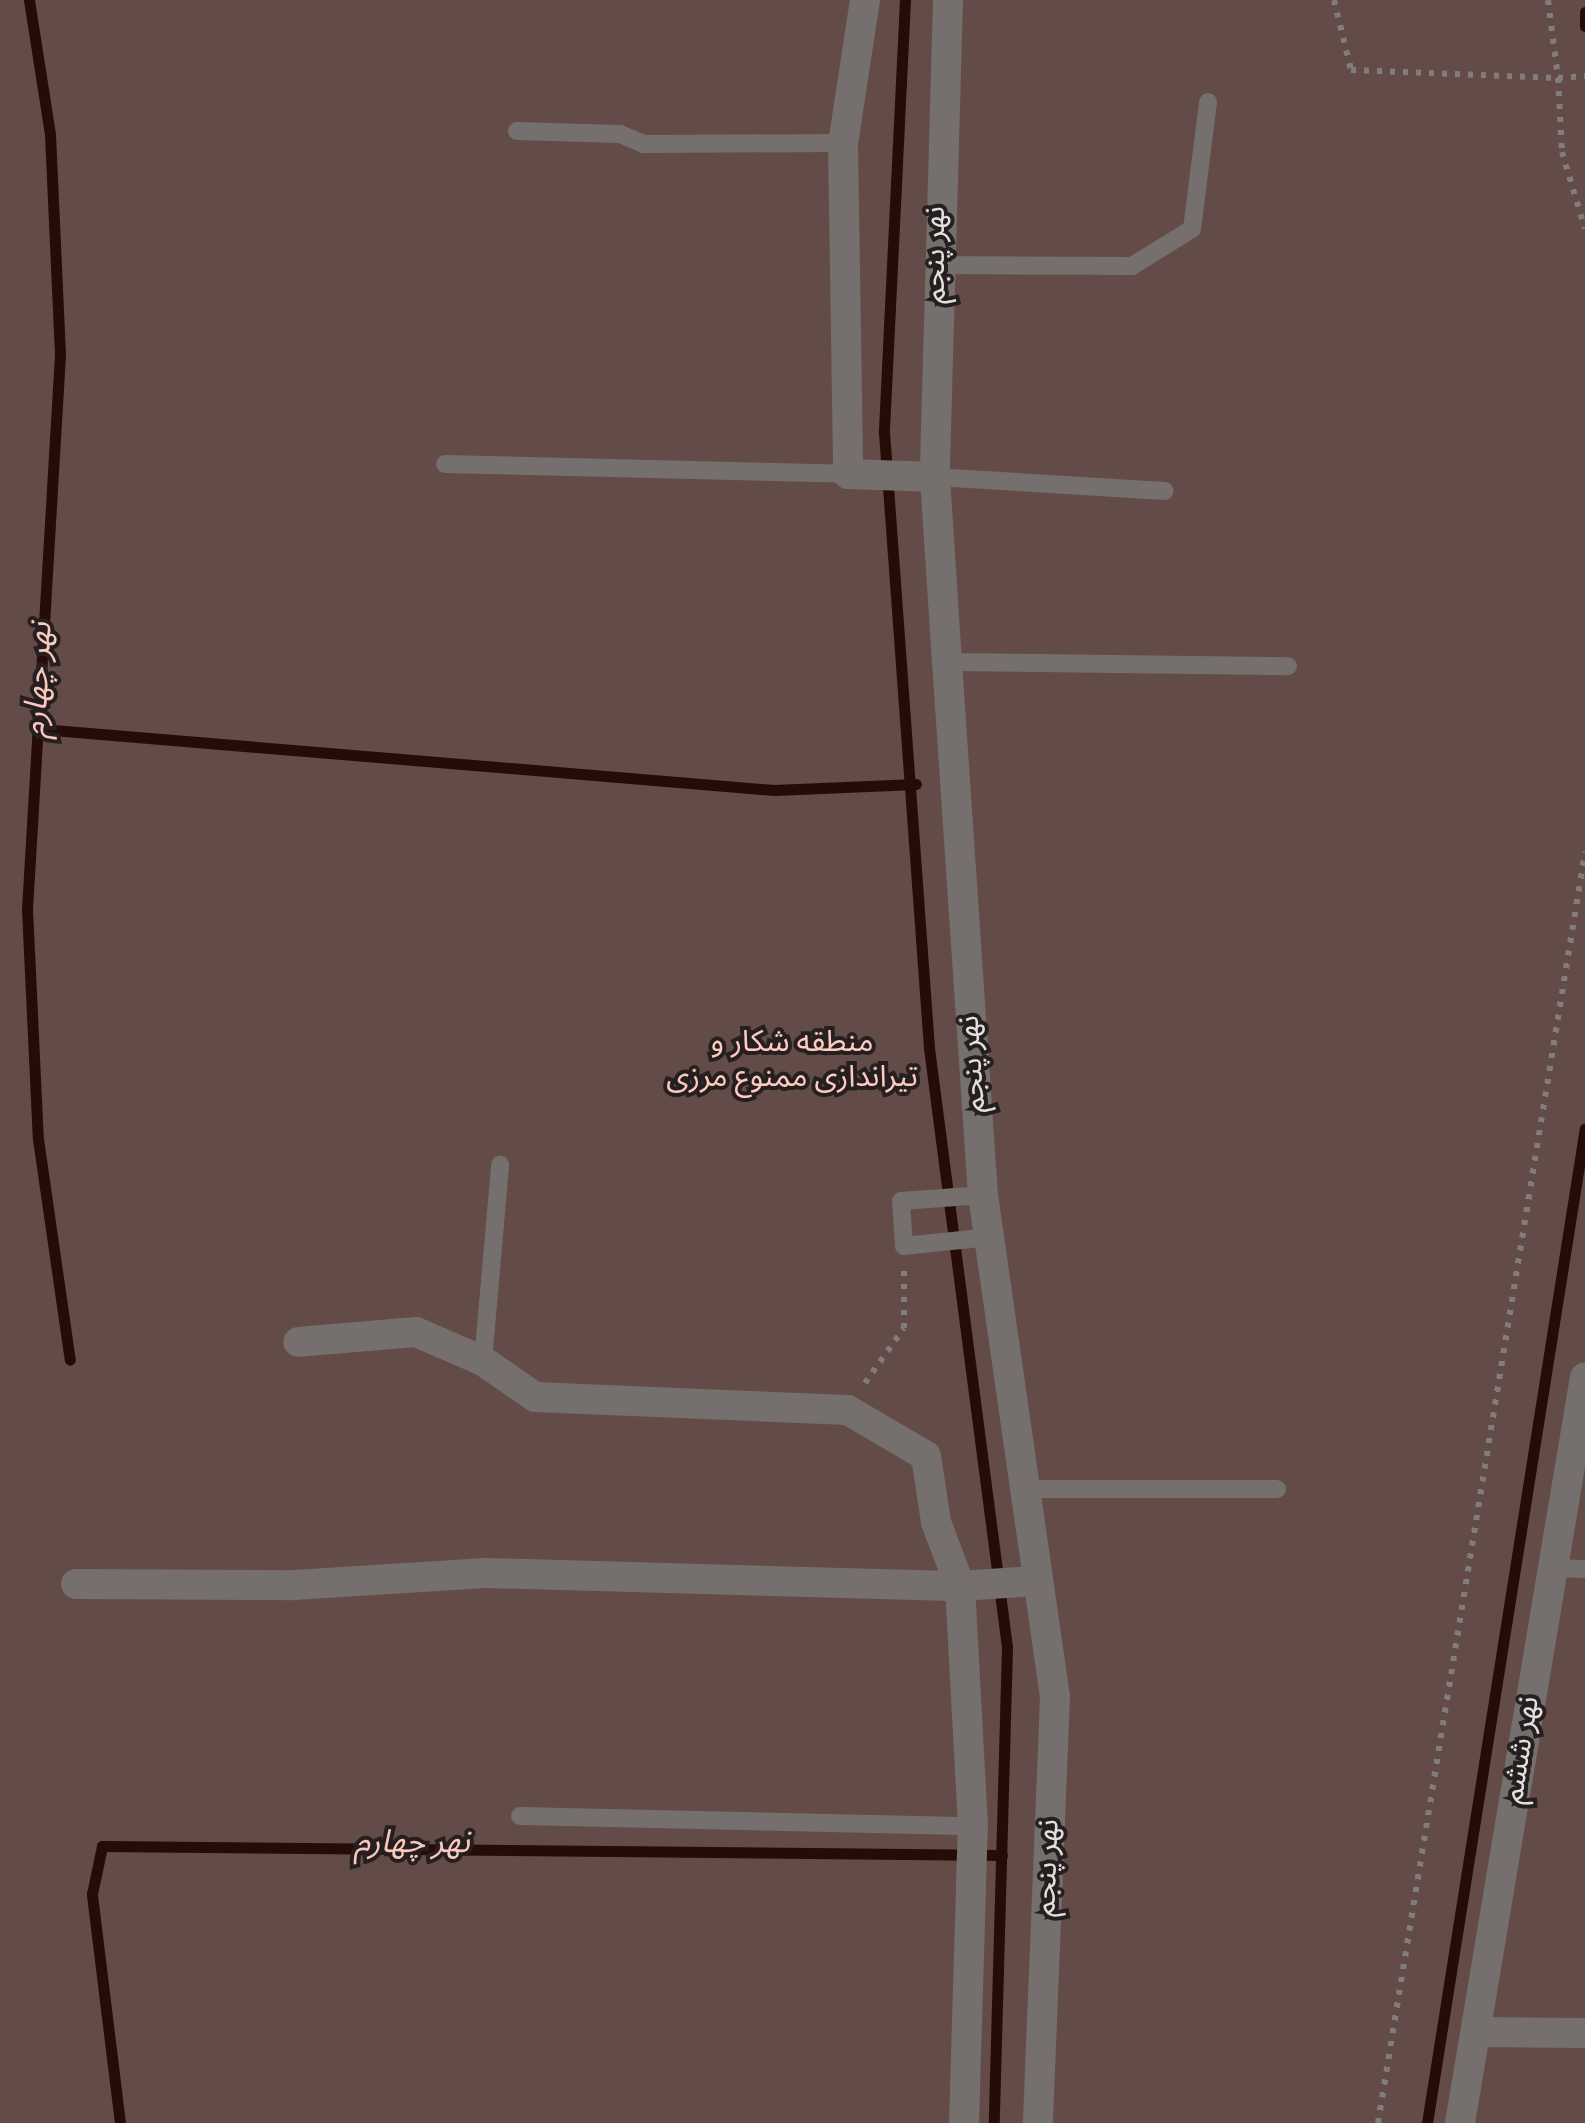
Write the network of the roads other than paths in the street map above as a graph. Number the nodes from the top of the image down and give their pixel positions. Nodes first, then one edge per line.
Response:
1 (865, 0) edge
2 (947, 0) edge
3 (1208, 102) dead end
4 (516, 131) dead end
5 (843, 143) junction
6 (936, 265) junction
7 (445, 464) dead end
8 (856, 475) junction
9 (924, 477) junction
10 (1164, 491) dead end
11 (946, 662) junction
12 (1288, 666) dead end
13 (500, 1165) dead end
14 (975, 1196) junction
15 (979, 1238) junction
16 (298, 1342) dead end
17 (483, 1360) junction
18 (1585, 1377) edge
19 (1022, 1488) junction
20 (1276, 1488) dead end
21 (1553, 1568) junction
22 (1585, 1569) edge
23 (1026, 1582) junction
24 (76, 1584) dead end
25 (970, 1586) junction
26 (520, 1816) dead end
27 (971, 1847) junction
28 (1476, 2032) junction
29 (1585, 2033) edge
30 (964, 2123) edge
31 (1038, 2123) edge
32 (1460, 2123) edge

1 - 5 street
2 - 6 street, نهر پنجم
3 - 6 lane
4 - 5 lane
5 - 8 street
6 - 9 street, نهر پنجم
7 - 8 lane
8 - 9 street
9 - 10 lane
9 - 11 street, نهر پنجم
11 - 12 lane
11 - 14 street, نهر پنجم
13 - 17 lane
14 - 15 street, نهر پنجم
14 - 15 lane
15 - 19 street, نهر پنجم
16 - 17 street
17 - 25 street
18 - 21 street, نهر ششم
19 - 20 lane
19 - 23 street, نهر پنجم
21 - 22 lane
21 - 28 street, نهر ششم
23 - 25 street
23 - 31 street, نهر پنجم
24 - 25 street
25 - 27 street
26 - 27 lane
27 - 30 street
28 - 29 street
28 - 32 street, نهر ششم

